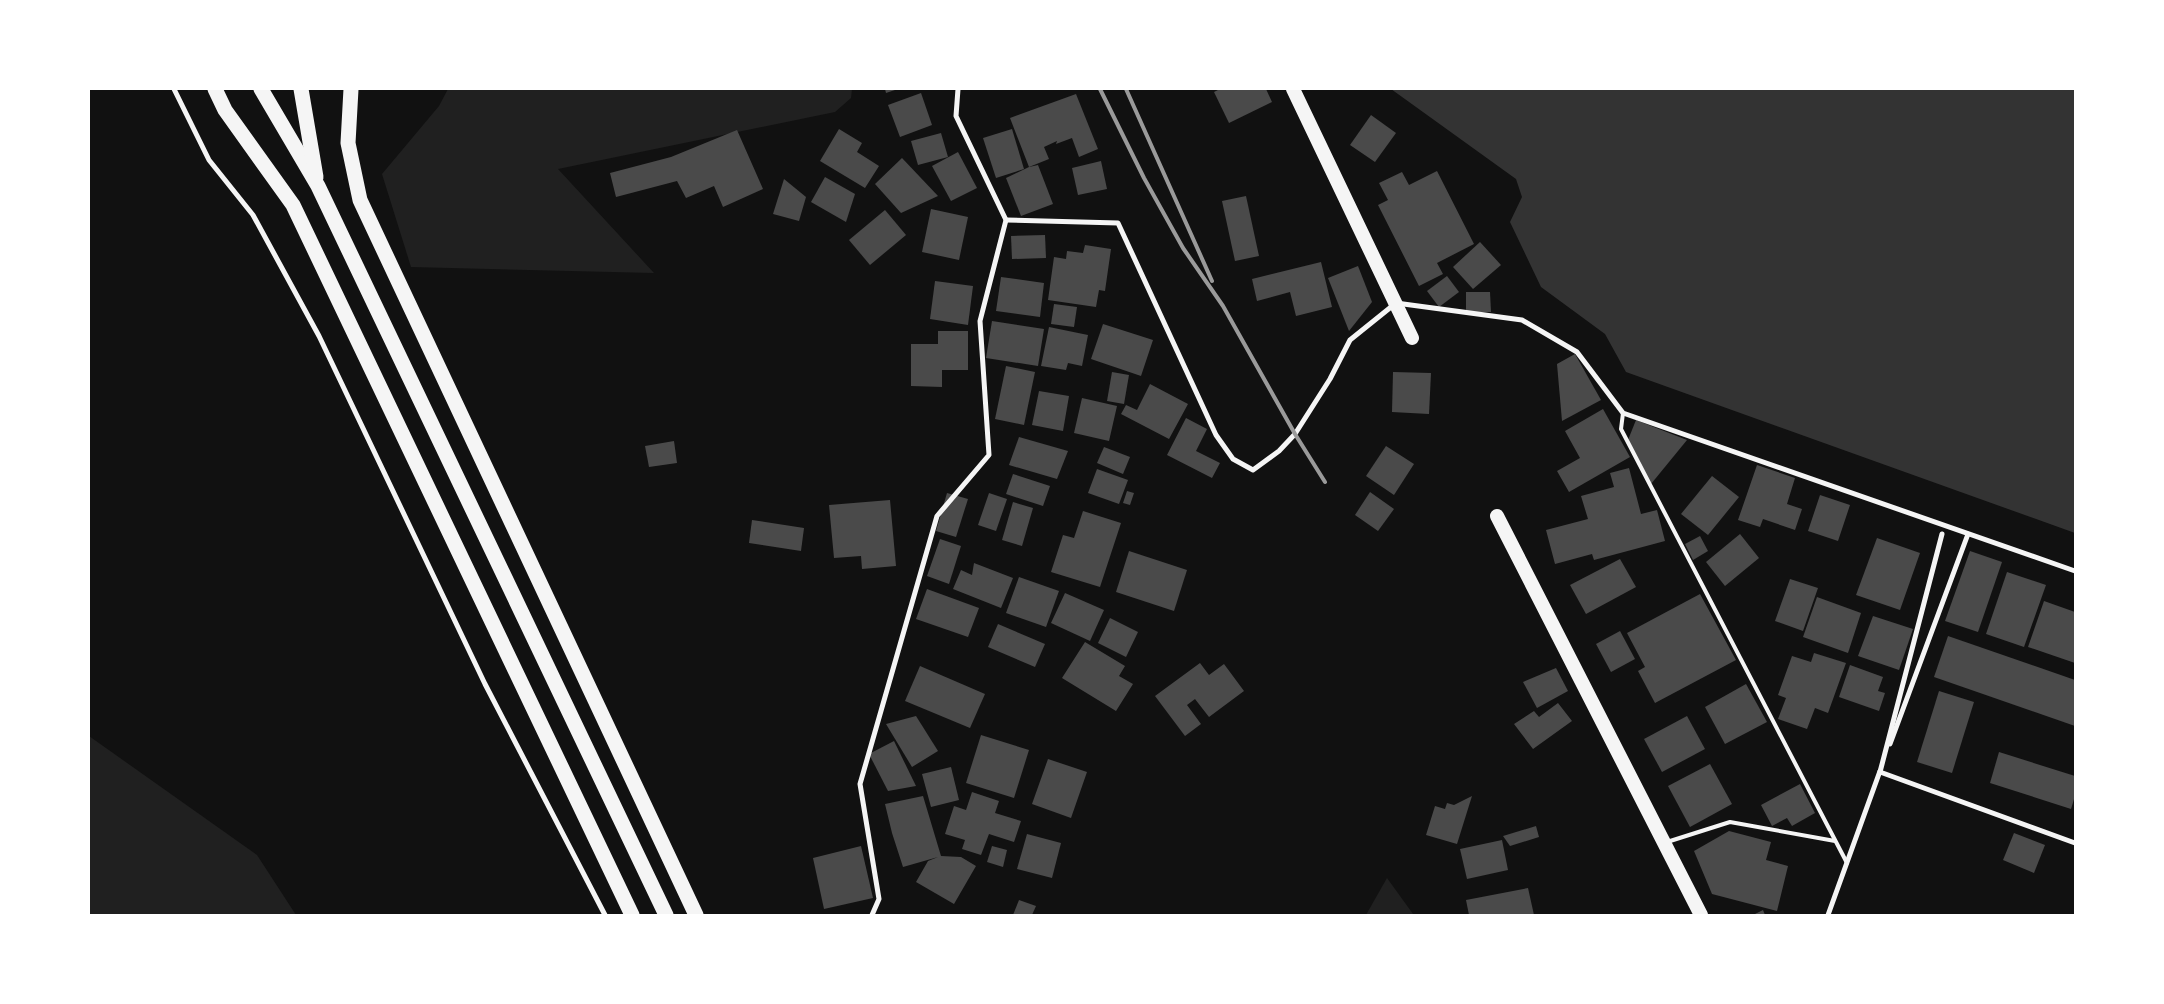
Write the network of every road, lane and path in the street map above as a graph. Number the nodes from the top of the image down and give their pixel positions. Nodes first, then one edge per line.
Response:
1 (174, 89) edge
2 (215, 89) edge
3 (261, 89) edge
4 (301, 89) edge
5 (351, 89) edge
6 (958, 89) edge
7 (1293, 89) edge
8 (318, 186) junction
9 (1006, 220) junction
10 (1396, 303) junction
11 (1412, 338) dead end
12 (1623, 413) junction
13 (1498, 516) dead end
14 (1942, 534) dead end
15 (1968, 534) junction
16 (2075, 572) edge
17 (1880, 772) junction
18 (1835, 840) junction
19 (1664, 843) junction
20 (2075, 843) edge
21 (1847, 863) junction
22 (605, 915) edge
23 (632, 915) edge
24 (666, 915) edge
25 (696, 915) edge
26 (872, 915) edge
27 (1701, 915) edge
28 (1828, 915) edge

1 - 22 street
2 - 23 highway
3 - 8 highway
4 - 8 highway
5 - 25 highway
6 - 9 street
7 - 10 highway
8 - 24 highway
9 - 10 street
9 - 26 street
10 - 11 highway
10 - 12 street
12 - 15 street
12 - 18 lane
13 - 19 highway
14 - 17 street
15 - 16 street
15 - 17 street
17 - 20 street
17 - 21 street
18 - 19 lane
18 - 21 lane
19 - 27 highway
21 - 28 street

